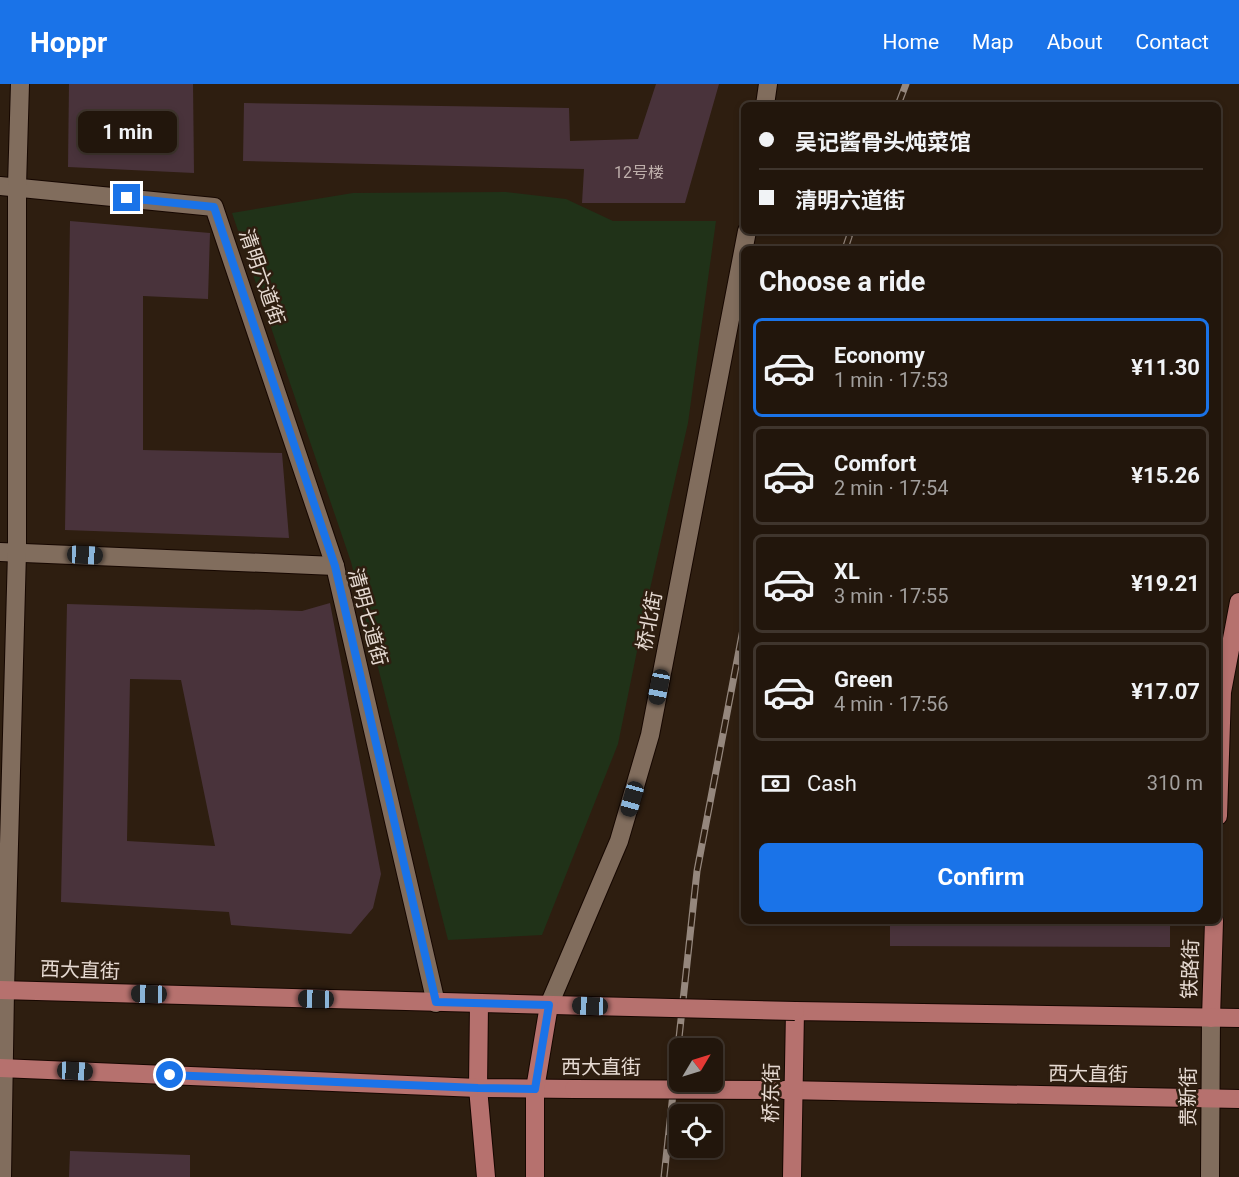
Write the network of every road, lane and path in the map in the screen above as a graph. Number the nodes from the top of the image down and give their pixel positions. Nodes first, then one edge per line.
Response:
1 (20, 84) edge
2 (768, 84) edge
3 (765, 102) edge
4 (9, 186) edge
5 (741, 262) edge
6 (9, 552) edge
7 (335, 566) junction
8 (1239, 602) edge
9 (1221, 723) edge
10 (1214, 924) edge
11 (2, 990) edge
12 (436, 1002) junction
13 (479, 1004) junction
14 (549, 1005) junction
15 (795, 1011) junction
16 (1211, 1018) junction
17 (1239, 1018) edge
18 (2, 1068) edge
19 (478, 1088) junction
20 (535, 1089) junction
21 (794, 1090) junction
22 (1211, 1099) junction
23 (1239, 1099) edge
24 (2, 1177) edge
25 (486, 1177) edge
26 (535, 1177) edge
27 (792, 1177) edge
28 (1210, 1177) edge

1 - 4 street
2 - 3 street
4 - 6 street
4 - 7 street, 清明六道街
5 - 14 street, 桥北街
6 - 7 street, 清明七道街
6 - 11 street
7 - 12 street, 清明七道街
8 - 9 main road
10 - 16 main road, 铁路街
11 - 12 main road, 西大直街
11 - 18 street
12 - 13 main road, 西大直街
13 - 14 main road, 西大直街
13 - 19 main road
14 - 15 main road, 西大直街, bridge
14 - 20 main road
15 - 16 main road, 西大直街
15 - 21 main road, 桥东街
16 - 17 main road, 西大直街
16 - 22 street, 贵新街
18 - 19 main road, 西大直街
18 - 24 street
19 - 20 main road, 西大直街
19 - 25 main road
20 - 21 main road, 西大直街, bridge
20 - 26 main road
21 - 22 main road, 西大直街
21 - 27 main road, 桥东街
22 - 23 main road, 西大直街
22 - 28 street, 贵新街

